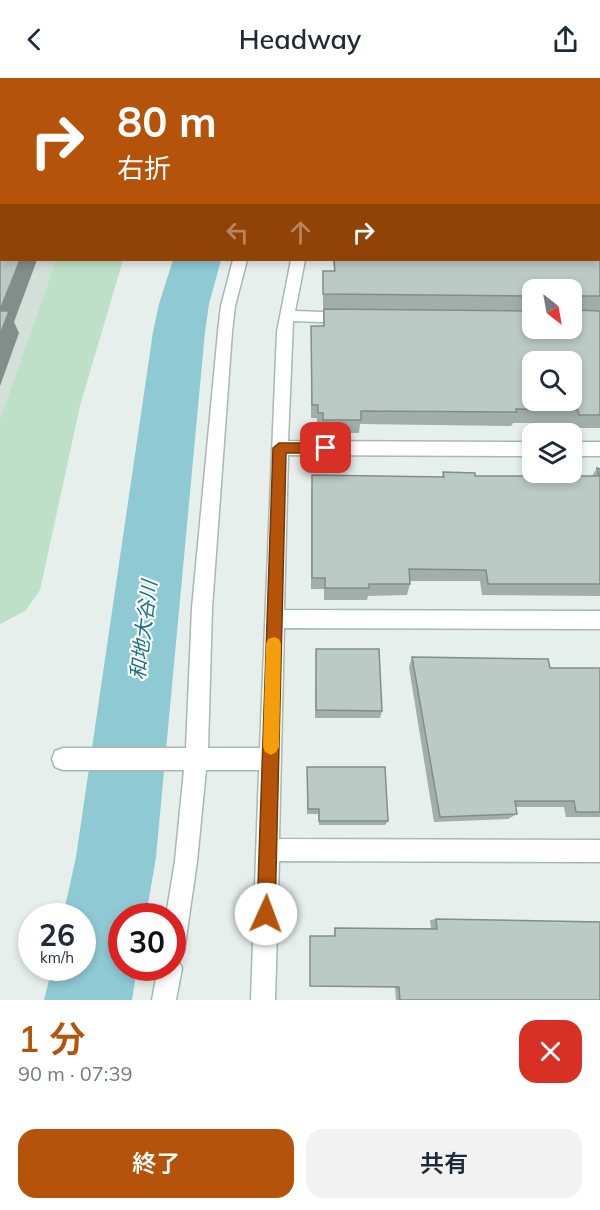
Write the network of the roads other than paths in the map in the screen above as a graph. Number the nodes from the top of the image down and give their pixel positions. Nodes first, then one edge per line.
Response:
1 (240, 261) edge
2 (298, 261) edge
3 (286, 316) junction
4 (360, 318) edge
5 (279, 448) junction
6 (522, 449) edge
7 (582, 449) edge
8 (600, 449) edge
9 (274, 619) junction
10 (600, 620) edge
11 (67, 759) dead end
12 (190, 759) junction
13 (270, 759) junction
14 (268, 850) junction
15 (600, 851) edge
16 (180, 903) edge
17 (168, 981) edge
18 (164, 1000) edge
19 (264, 1000) edge

1 - 12 street
2 - 3 street
3 - 4 street
3 - 5 street
5 - 6 street
5 - 9 street
7 - 8 street
9 - 10 street
9 - 13 street
11 - 12 street
12 - 13 street
12 - 16 street
13 - 14 street
14 - 15 street
14 - 19 street
17 - 18 street

